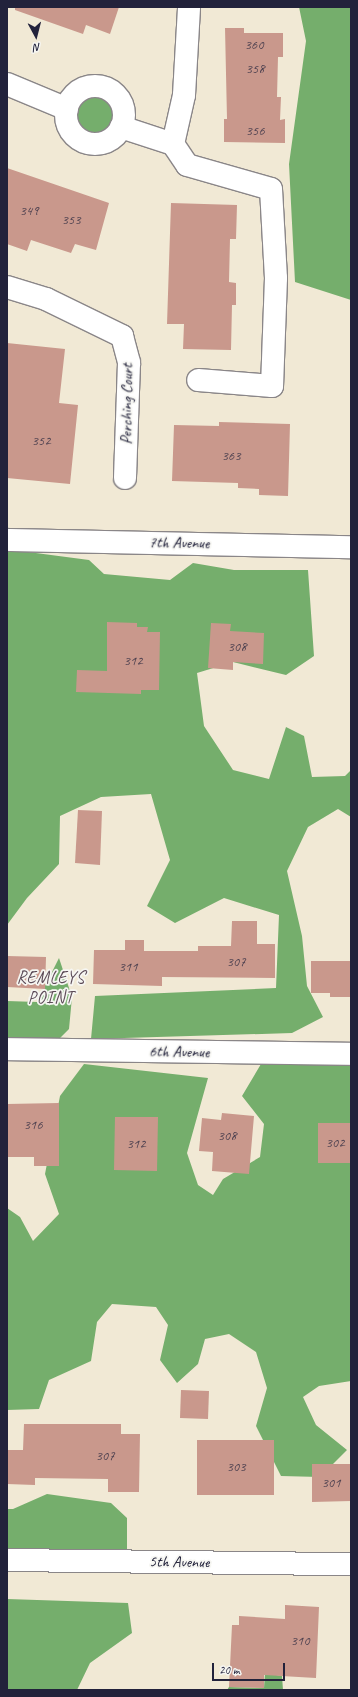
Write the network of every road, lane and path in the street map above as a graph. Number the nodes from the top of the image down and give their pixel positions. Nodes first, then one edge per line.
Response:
1 (189, 7) edge
2 (7, 84) edge
3 (67, 109) junction
4 (121, 127) junction
5 (173, 144) junction
6 (7, 287) edge
7 (198, 380) dead end
8 (126, 478) dead end
9 (7, 540) edge
10 (351, 547) edge
11 (7, 1049) edge
12 (351, 1054) edge
13 (7, 1560) edge
14 (351, 1564) edge

1 - 5 street
2 - 3 street
3 - 4 street
3 - 4 street
4 - 5 street
5 - 7 street
6 - 8 street, Perching Court
9 - 10 street, 7th Avenue
11 - 12 street, 6th Avenue
13 - 14 street, 5th Avenue

